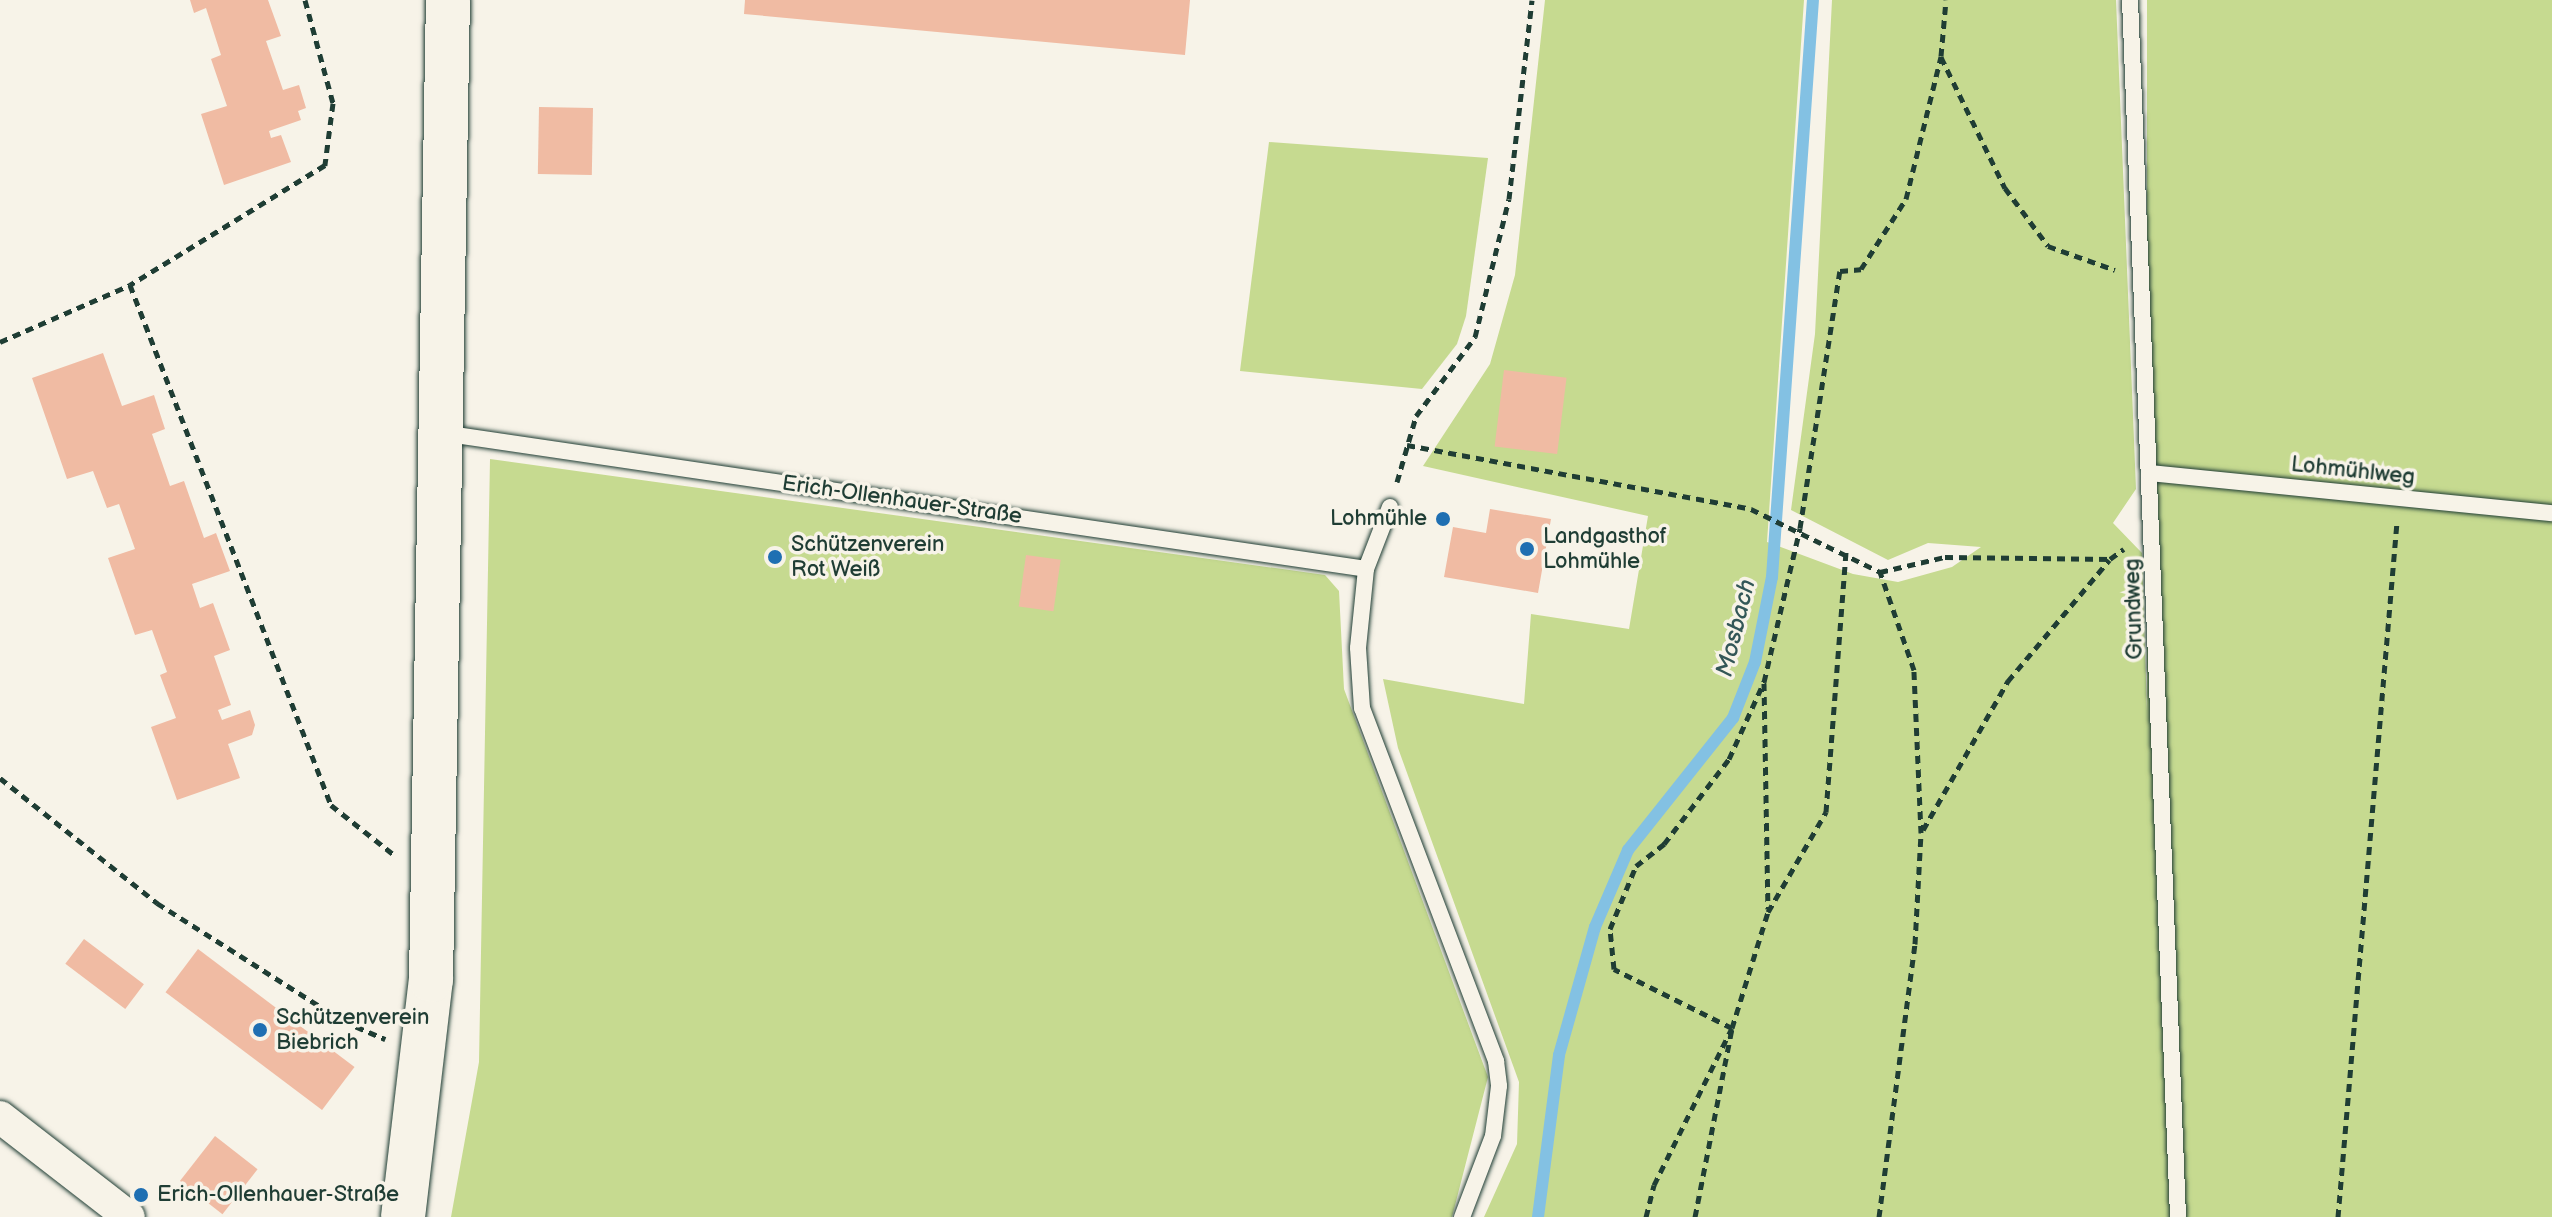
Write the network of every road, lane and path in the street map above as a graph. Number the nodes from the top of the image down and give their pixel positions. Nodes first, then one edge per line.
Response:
1 (305, 0) edge
2 (448, 0) edge
3 (1532, 0) edge
4 (1946, 0) edge
5 (2130, 0) edge
6 (1941, 56) junction
7 (2140, 271) junction
8 (130, 285) junction
9 (0, 342) edge
10 (439, 432) junction
11 (1407, 445) junction
12 (2150, 473) junction
13 (2399, 497) junction
14 (1390, 507) joint
15 (2552, 513) edge
16 (2154, 527) junction
17 (1800, 528) junction
18 (1846, 552) junction
19 (2110, 559) junction
20 (1366, 569) junction
21 (1880, 572) junction
22 (1764, 682) junction
23 (0, 778) edge
24 (1921, 833) junction
25 (431, 868) junction
26 (1768, 912) junction
27 (1732, 1028) junction
28 (426, 1052) junction
29 (0, 1117) edge
30 (129, 1217) edge
31 (403, 1217) edge
32 (1462, 1217) edge
33 (1646, 1217) edge
34 (1695, 1217) edge
35 (1879, 1217) edge
36 (2178, 1217) edge
37 (2338, 1217) edge

1 - 8 path
2 - 10 street
3 - 11 path
4 - 6 path
5 - 7 lane, Grundweg
6 - 7 path
6 - 17 path
7 - 12 lane, Grundweg
8 - 9 path
8 - 25 path
10 - 20 lane, Erich-Ollenhauer-Straße
10 - 25 street
11 - 14 path
11 - 17 path
12 - 13 lane, Lohmühlweg
12 - 16 lane, Grundweg
13 - 15 lane, Lohmühlweg
13 - 37 path
14 - 20 lane
16 - 19 path
16 - 36 lane, Grundweg
17 - 18 path
17 - 22 path
18 - 21 path
18 - 26 path
19 - 21 path
19 - 24 path
20 - 32 lane
21 - 24 path
22 - 26 path
22 - 27 path
23 - 28 path
24 - 35 path
25 - 28 street
26 - 27 path
27 - 33 path
27 - 34 path
28 - 31 street
29 - 30 street

